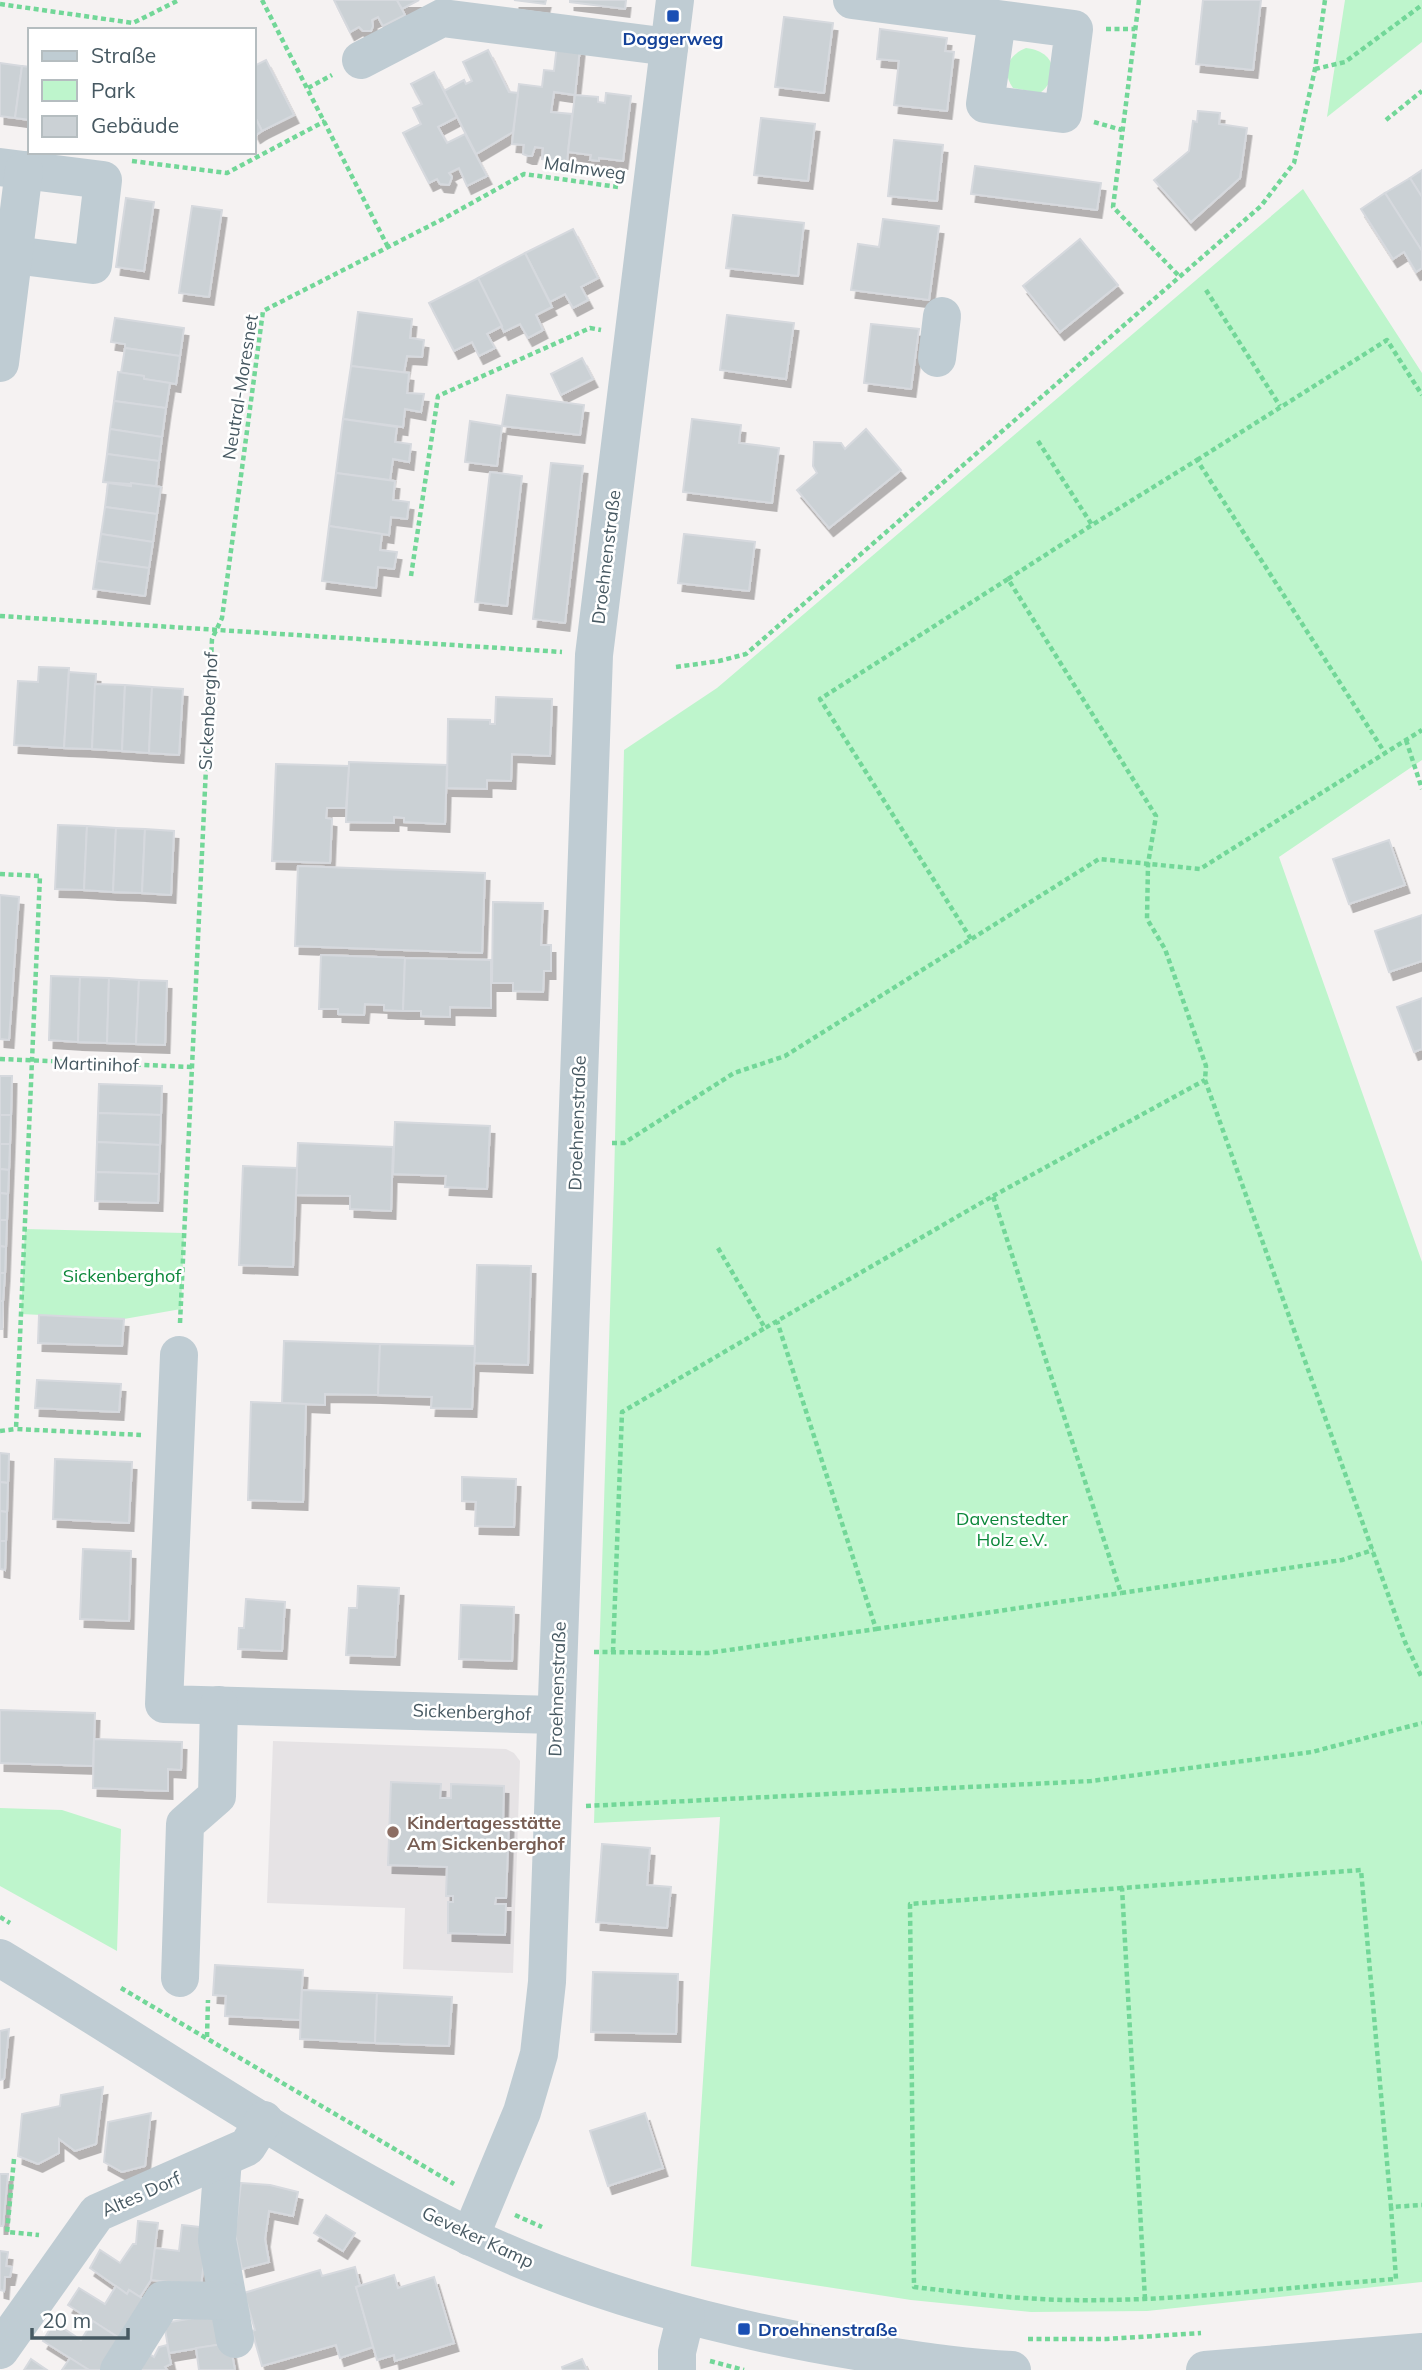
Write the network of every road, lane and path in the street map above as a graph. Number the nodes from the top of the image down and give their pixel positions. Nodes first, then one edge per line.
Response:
1 (179, 0) edge
2 (262, 0) edge
3 (675, 0) edge
4 (852, 0) edge
5 (1139, 0) edge
6 (1325, 0) edge
7 (0, 4) edge
8 (1422, 5) edge
9 (997, 20) dead end
10 (669, 47) junction
11 (361, 60) dead end
12 (1315, 69) junction
13 (1422, 91) edge
14 (1386, 120) dead end
15 (325, 121) junction
16 (12, 168) edge
17 (103, 180) junction
18 (650, 192) junction
19 (388, 247) junction
20 (14, 254) junction
21 (1179, 276) junction
22 (1206, 290) dead end
23 (942, 316) dead end
24 (633, 335) junction
25 (937, 358) dead end
26 (0, 363) edge
27 (1422, 395) edge
28 (1280, 405) junction
29 (1038, 441) dead end
30 (1197, 460) junction
31 (1092, 524) junction
32 (411, 576) dead end
33 (1008, 579) junction
34 (0, 616) edge
35 (218, 628) junction
36 (594, 656) junction
37 (676, 667) dead end
38 (1422, 730) edge
39 (1406, 740) junction
40 (1385, 754) junction
41 (1422, 789) edge
42 (1148, 864) junction
43 (0, 874) edge
44 (971, 939) junction
45 (0, 1059) edge
46 (33, 1062) junction
47 (192, 1068) junction
48 (1205, 1080) junction
49 (575, 1146) junction
50 (993, 1196) junction
51 (718, 1248) dead end
52 (777, 1321) junction
53 (765, 1328) junction
54 (179, 1355) joint
55 (16, 1429) junction
56 (0, 1431) edge
57 (174, 1436) junction
58 (1373, 1550) junction
59 (1121, 1593) junction
60 (876, 1629) junction
61 (558, 1650) junction
62 (613, 1652) junction
63 (1422, 1678) edge
64 (219, 1705) junction
65 (556, 1715) junction
66 (1422, 1723) edge
67 (553, 1807) junction
68 (1122, 1888) junction
69 (0, 1917) edge
70 (6, 1941) edge
71 (180, 1978) dead end
72 (115, 1984) dead end
73 (264, 2120) junction
74 (223, 2158) junction
75 (14, 2159) dead end
76 (485, 2202) junction
77 (1422, 2204) edge
78 (1391, 2207) junction
79 (543, 2227) dead end
80 (470, 2237) junction
81 (73, 2244) junction
82 (1145, 2299) junction
83 (228, 2301) junction
84 (686, 2315) junction
85 (1212, 2332) dead end
86 (235, 2339) dead end
87 (0, 2350) edge
88 (1422, 2352) edge
89 (1019, 2355) edge
90 (119, 2370) edge
91 (677, 2370) edge
92 (1205, 2370) edge

1 - 7 path
2 - 15 path
3 - 10 street, Droehnenstraße
4 - 9 street
5 - 21 path
6 - 12 path
8 - 12 path
10 - 11 street
10 - 18 street, Droehnenstraße
12 - 21 path
13 - 14 path
15 - 17 path
15 - 19 path
16 - 17 street
16 - 20 street
17 - 20 street
18 - 19 path, Malmweg
18 - 24 street, Droehnenstraße
19 - 35 path, Neutral-Moresnet
20 - 26 street
21 - 37 path
22 - 28 path
23 - 25 street
24 - 32 path
24 - 36 street, Droehnenstraße
27 - 28 path
28 - 30 path
29 - 31 path
30 - 31 path
30 - 40 path
31 - 33 path
33 - 42 path
33 - 44 path
34 - 35 path
35 - 36 path, Sickenberghof
35 - 47 path, Sickenberghof
36 - 49 street, Droehnenstraße
38 - 39 path
39 - 40 path
39 - 41 path
40 - 42 path
42 - 44 path
42 - 48 path
43 - 46 path
44 - 49 path
45 - 46 path, Martinihof
46 - 47 path, Martinihof
46 - 55 path
47 - 54 path, Sickenberghof
48 - 50 path
48 - 58 path
49 - 61 street, Droehnenstraße
50 - 52 path
50 - 59 path
51 - 53 path
52 - 53 path
52 - 60 path
53 - 62 path
54 - 57 street, Sickenberghof
55 - 56 path
55 - 57 path
57 - 64 street, Sickenberghof
58 - 59 path
58 - 63 path
59 - 60 path
60 - 62 path
61 - 62 path
61 - 65 street, Droehnenstraße
64 - 65 street, Sickenberghof
64 - 71 street
65 - 67 street, Droehnenstraße
66 - 67 path
67 - 76 street, Droehnenstraße
68 - 78 path
68 - 82 path
68 - 82 path
69 - 70 path
70 - 73 street, Geveker Kamp
72 - 76 path
73 - 74 street, Altes Dorf
73 - 80 street, Geveker Kamp
74 - 81 street, Altes Dorf
74 - 83 street
75 - 81 path
76 - 79 path
76 - 80 street, Droehnenstraße
77 - 78 path
78 - 82 path
80 - 84 street, Geveker Kamp
81 - 87 street, Altes Dorf
83 - 86 street
83 - 90 street
84 - 89 street, Geveker Kamp
84 - 91 street
85 - 89 path
88 - 92 street

